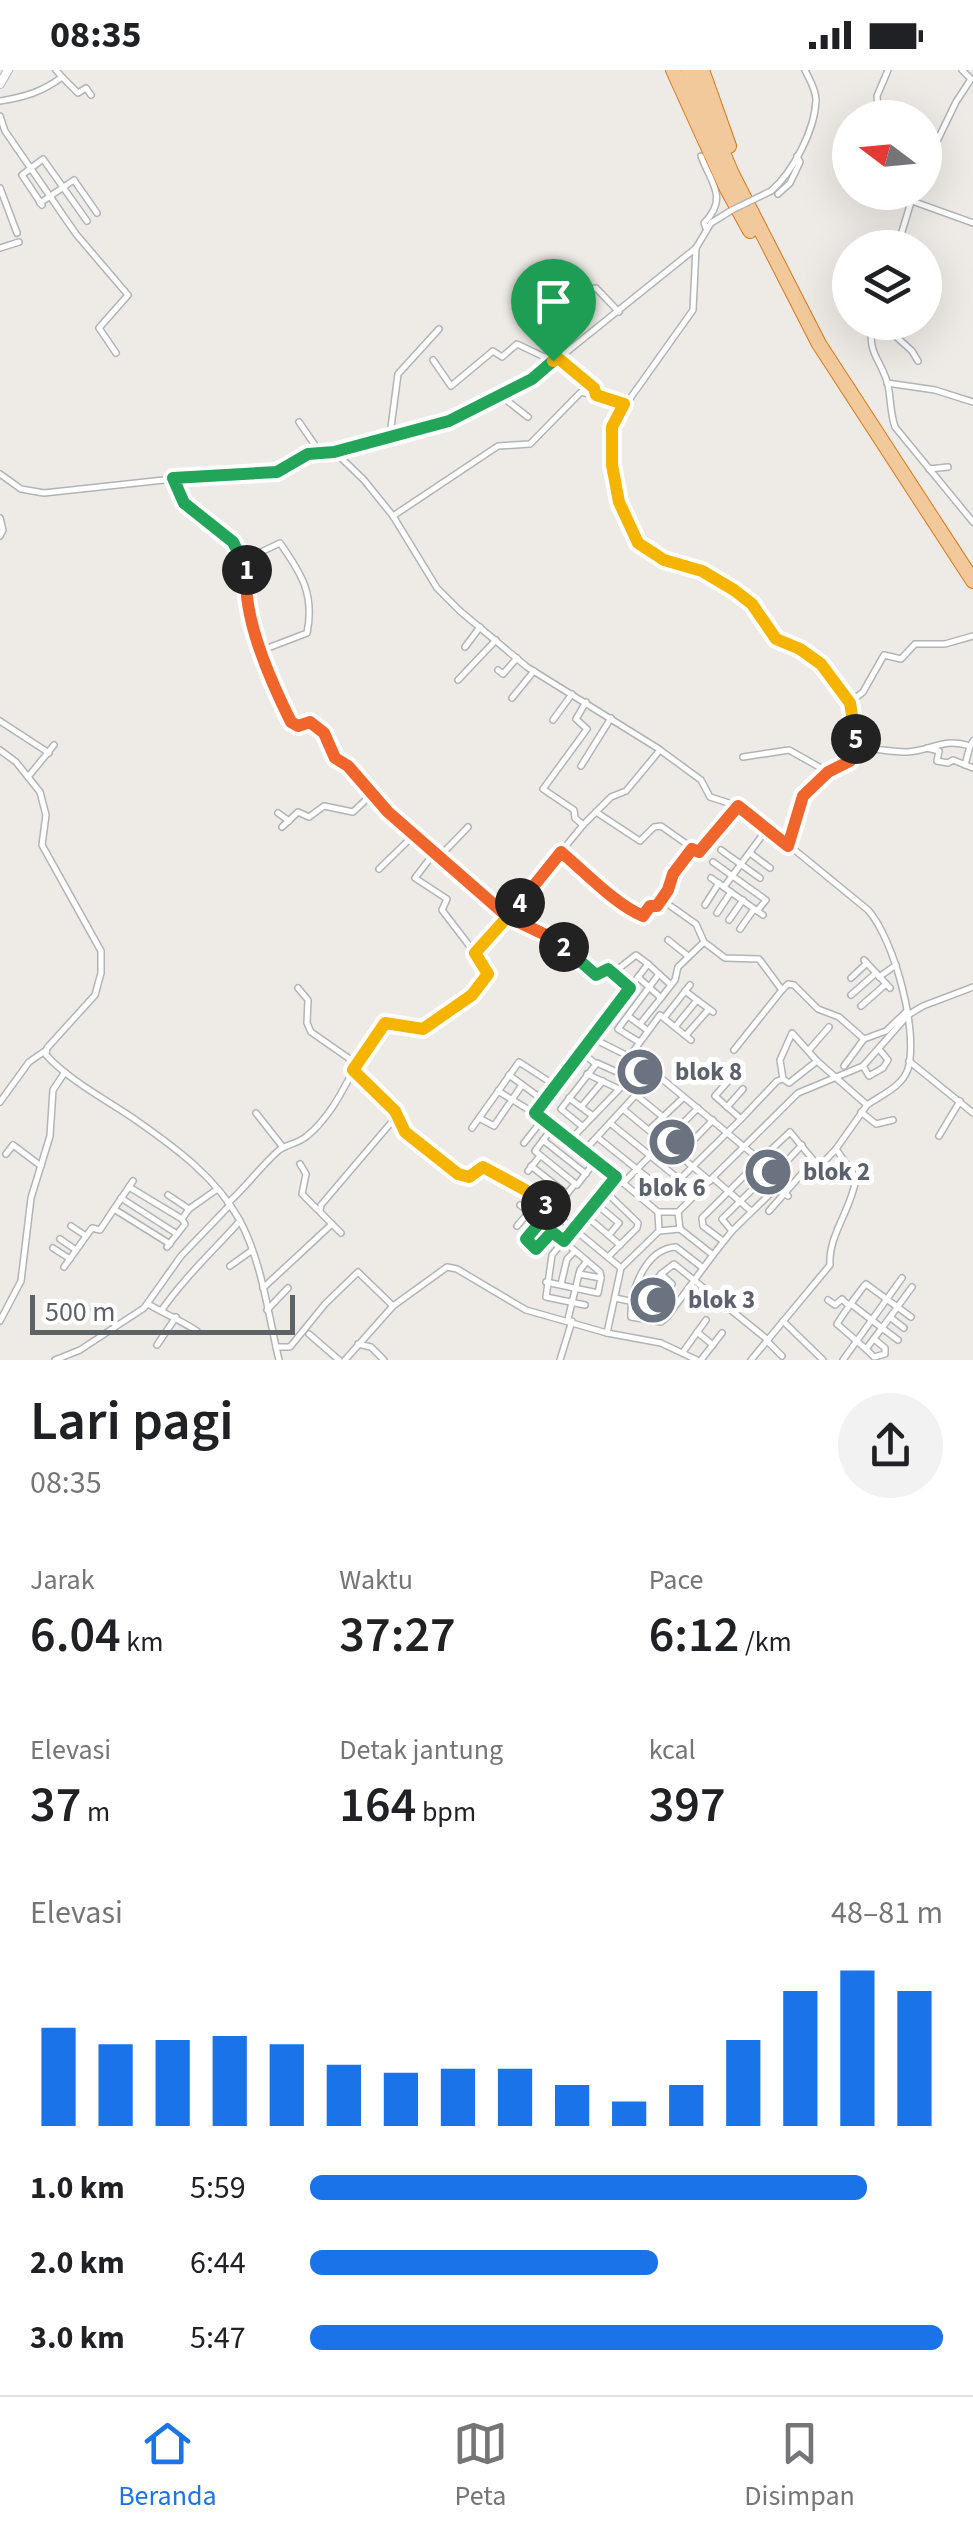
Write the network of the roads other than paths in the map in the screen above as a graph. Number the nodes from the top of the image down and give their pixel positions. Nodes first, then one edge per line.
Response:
1 (8, 70) edge
2 (56, 70) edge
3 (674, 70) edge
4 (695, 70) edge
5 (805, 70) edge
6 (888, 70) edge
7 (962, 70) edge
8 (62, 77) junction
9 (0, 84) edge
10 (90, 95) dead end
11 (877, 100) edge
12 (0, 101) edge
13 (0, 116) edge
14 (942, 131) edge
15 (701, 156) dead end
16 (32, 167) junction
17 (62, 187) junction
18 (0, 188) edge
19 (51, 195) junction
20 (936, 210) edge
21 (98, 213) dead end
22 (86, 221) dead end
23 (973, 224) edge
24 (706, 228) junction
25 (18, 233) dead end
26 (18, 242) dead end
27 (0, 248) edge
28 (696, 248) junction
29 (799, 308) junction
30 (619, 312) junction
31 (439, 330) dead end
32 (870, 340) edge
33 (900, 340) edge
34 (116, 353) dead end
35 (558, 358) junction
36 (433, 360) dead end
37 (918, 362) dead end
38 (888, 382) junction
39 (596, 395) junction
40 (501, 396) junction
41 (973, 402) edge
42 (624, 404) junction
43 (528, 416) dead end
44 (299, 422) dead end
45 (390, 435) junction
46 (320, 451) junction
47 (334, 452) junction
48 (948, 467) dead end
49 (929, 469) junction
50 (0, 474) edge
51 (173, 478) junction
52 (393, 516) junction
53 (0, 518) edge
54 (973, 522) edge
55 (0, 536) edge
56 (246, 566) junction
57 (973, 571) edge
58 (973, 581) edge
59 (480, 627) junction
60 (973, 636) edge
61 (496, 640) junction
62 (465, 646) dead end
63 (259, 652) junction
64 (516, 658) junction
65 (498, 670) dead end
66 (534, 671) junction
67 (458, 680) dead end
68 (572, 694) junction
69 (512, 698) dead end
70 (586, 702) junction
71 (850, 703) junction
72 (611, 718) junction
73 (553, 720) dead end
74 (0, 721) edge
75 (593, 729) dead end
76 (601, 734) junction
77 (972, 744) edge
78 (54, 745) dead end
79 (857, 748) junction
80 (927, 748) junction
81 (0, 750) edge
82 (660, 750) junction
83 (49, 753) junction
84 (743, 757) dead end
85 (926, 758) dead end
86 (965, 764) junction
87 (581, 766) dead end
88 (973, 768) edge
89 (828, 772) junction
90 (28, 778) junction
91 (371, 795) junction
92 (738, 806) junction
93 (596, 812) junction
94 (278, 813) dead end
95 (289, 821) junction
96 (582, 826) junction
97 (282, 827) dead end
98 (468, 827) dead end
99 (767, 829) junction
100 (416, 834) junction
101 (788, 846) junction
102 (692, 849) junction
103 (721, 850) dead end
104 (561, 852) junction
105 (750, 852) junction
106 (437, 854) junction
107 (713, 862) dead end
108 (741, 864) junction
109 (770, 868) dead end
110 (379, 869) dead end
111 (733, 876) junction
112 (711, 878) dead end
113 (760, 878) dead end
114 (722, 885) junction
115 (732, 892) junction
116 (662, 900) junction
117 (742, 900) junction
118 (705, 905) dead end
119 (758, 912) junction
120 (718, 913) dead end
121 (508, 917) junction
122 (728, 920) dead end
123 (740, 929) dead end
124 (668, 940) dead end
125 (704, 942) junction
126 (475, 953) junction
127 (688, 956) junction
128 (648, 964) junction
129 (896, 966) junction
130 (613, 973) junction
131 (659, 974) junction
132 (878, 975) junction
133 (638, 977) junction
134 (851, 978) dead end
135 (670, 985) junction
136 (650, 986) junction
137 (973, 986) edge
138 (298, 988) dead end
139 (630, 988) junction
140 (782, 990) junction
141 (851, 995) dead end
142 (661, 998) junction
143 (697, 1000) junction
144 (862, 1006) dead end
145 (652, 1009) junction
146 (907, 1013) junction
147 (628, 1016) junction
148 (662, 1016) junction
149 (640, 1024) junction
150 (675, 1027) junction
151 (829, 1027) dead end
152 (648, 1030) junction
153 (592, 1038) junction
154 (864, 1039) junction
155 (639, 1042) junction
156 (879, 1049) junction
157 (734, 1050) dead end
158 (808, 1050) junction
159 (45, 1051) junction
160 (581, 1052) junction
161 (629, 1057) junction
162 (909, 1060) junction
163 (816, 1061) junction
164 (596, 1064) junction
165 (844, 1066) dead end
166 (863, 1066) junction
167 (355, 1067) junction
168 (65, 1072) junction
169 (587, 1074) junction
170 (655, 1074) junction
171 (509, 1075) junction
172 (563, 1076) junction
173 (838, 1077) junction
174 (730, 1079) dead end
175 (783, 1080) junction
176 (603, 1082) junction
177 (522, 1084) junction
178 (556, 1086) junction
179 (578, 1086) junction
180 (619, 1089) junction
181 (743, 1089) dead end
182 (498, 1091) junction
183 (636, 1095) junction
184 (684, 1097) junction
185 (569, 1098) junction
186 (512, 1100) junction
187 (544, 1100) junction
188 (609, 1100) junction
189 (0, 1102) edge
190 (960, 1102) junction
191 (867, 1105) junction
192 (581, 1107) junction
193 (727, 1107) junction
194 (698, 1108) junction
195 (622, 1110) junction
196 (861, 1112) junction
197 (535, 1113) junction
198 (973, 1113) edge
199 (256, 1114) dead end
200 (397, 1115) junction
201 (593, 1116) junction
202 (664, 1117) junction
203 (479, 1118) junction
204 (742, 1118) junction
205 (542, 1119) junction
206 (713, 1120) junction
207 (893, 1120) dead end
208 (610, 1123) junction
209 (553, 1127) junction
210 (472, 1128) dead end
211 (582, 1128) junction
212 (649, 1130) junction
213 (729, 1132) junction
214 (939, 1136) dead end
215 (597, 1137) junction
216 (543, 1140) junction
217 (570, 1140) junction
218 (524, 1142) dead end
219 (664, 1142) junction
220 (745, 1146) junction
221 (802, 1146) junction
222 (283, 1147) junction
223 (836, 1148) junction
224 (584, 1151) junction
225 (767, 1153) junction
226 (6, 1154) dead end
227 (679, 1155) junction
228 (540, 1156) junction
229 (650, 1156) junction
230 (596, 1160) junction
231 (760, 1160) junction
232 (813, 1160) junction
233 (300, 1164) dead end
234 (41, 1166) junction
235 (754, 1166) junction
236 (781, 1166) junction
237 (693, 1167) junction
238 (637, 1169) junction
239 (586, 1174) junction
240 (616, 1177) junction
241 (767, 1178) junction
242 (680, 1180) junction
243 (711, 1180) junction
244 (623, 1183) junction
245 (575, 1184) junction
246 (777, 1187) junction
247 (216, 1190) junction
248 (605, 1191) junction
249 (728, 1192) junction
250 (786, 1194) junction
251 (168, 1195) dead end
252 (121, 1198) junction
253 (617, 1202) junction
254 (739, 1203) junction
255 (228, 1204) junction
256 (595, 1204) junction
257 (520, 1205) dead end
258 (114, 1209) junction
259 (190, 1209) junction
260 (551, 1209) junction
261 (751, 1211) junction
262 (769, 1211) dead end
263 (320, 1212) junction
264 (529, 1212) junction
265 (658, 1212) junction
266 (678, 1212) junction
267 (608, 1214) junction
268 (585, 1215) junction
269 (182, 1220) junction
270 (240, 1220) junction
271 (541, 1222) junction
272 (332, 1224) junction
273 (71, 1226) dead end
274 (516, 1226) dead end
275 (574, 1228) junction
276 (680, 1229) junction
277 (659, 1230) junction
278 (732, 1231) junction
279 (552, 1232) junction
280 (177, 1234) junction
281 (340, 1234) dead end
282 (609, 1235) junction
283 (86, 1236) junction
284 (60, 1238) dead end
285 (564, 1241) junction
286 (724, 1241) junction
287 (620, 1244) junction
288 (53, 1248) dead end
289 (189, 1248) junction
290 (76, 1250) junction
291 (252, 1251) junction
292 (576, 1252) junction
293 (683, 1252) junction
294 (195, 1255) dead end
295 (714, 1255) junction
296 (608, 1257) junction
297 (70, 1259) junction
298 (586, 1261) junction
299 (672, 1264) junction
300 (230, 1266) dead end
301 (648, 1266) junction
302 (64, 1268) dead end
303 (621, 1268) junction
304 (703, 1268) junction
305 (579, 1274) junction
306 (660, 1275) junction
307 (601, 1278) junction
308 (902, 1278) dead end
309 (694, 1281) junction
310 (546, 1282) junction
311 (672, 1284) junction
312 (561, 1285) junction
313 (912, 1286) dead end
314 (263, 1288) junction
315 (288, 1288) dead end
316 (575, 1288) junction
317 (598, 1293) junction
318 (684, 1293) junction
319 (615, 1297) junction
320 (887, 1298) junction
321 (828, 1300) dead end
322 (572, 1302) junction
323 (631, 1302) junction
324 (148, 1304) junction
325 (646, 1304) junction
326 (850, 1304) junction
327 (585, 1305) dead end
328 (393, 1306) junction
329 (898, 1306) junction
330 (94, 1309) dead end
331 (267, 1310) junction
332 (161, 1311) junction
333 (176, 1317) junction
334 (890, 1317) junction
335 (911, 1317) dead end
336 (570, 1320) junction
337 (706, 1320) dead end
338 (872, 1320) junction
339 (0, 1321) edge
340 (783, 1321) junction
341 (116, 1325) junction
342 (882, 1328) junction
343 (904, 1328) dead end
344 (197, 1331) dead end
345 (697, 1332) junction
346 (607, 1333) junction
347 (722, 1333) dead end
348 (310, 1334) dead end
349 (874, 1339) junction
350 (768, 1340) junction
351 (898, 1340) dead end
352 (856, 1342) junction
353 (358, 1344) junction
354 (156, 1345) dead end
355 (713, 1345) junction
356 (276, 1348) junction
357 (866, 1349) junction
358 (682, 1352) junction
359 (782, 1356) dead end
360 (558, 1359) edge
361 (695, 1359) edge
362 (55, 1360) edge
363 (279, 1360) edge
364 (342, 1360) edge
365 (384, 1360) edge
366 (751, 1360) edge
367 (823, 1360) edge
368 (842, 1360) edge

1 - 9 street
2 - 8 street
3 - 29 highway
4 - 29 highway
4 - 57 highway
5 - 24 street, bridge
6 - 11 street
7 - 14 street
8 - 10 street
8 - 12 street
13 - 16 street
15 - 24 street
16 - 17 street
16 - 19 street
16 - 19 street
17 - 19 street
17 - 21 street
17 - 22 street
18 - 25 street
19 - 34 street
20 - 23 street
24 - 28 street
26 - 27 street
28 - 30 street
28 - 42 street
29 - 58 highway
30 - 35 street
30 - 35 street
31 - 45 street
32 - 38 street
33 - 37 street
35 - 36 street
35 - 39 street
35 - 40 street
38 - 41 street
38 - 49 street
39 - 42 street
39 - 52 street
40 - 43 street
40 - 45 street
42 - 71 street
44 - 46 street
45 - 47 street
46 - 47 street
46 - 51 street
47 - 52 street
48 - 49 street
49 - 54 street
50 - 51 street
51 - 56 street
52 - 59 street
53 - 55 street
56 - 63 street
56 - 63 street
59 - 61 street
59 - 62 street
60 - 71 street
61 - 64 street
61 - 67 street
63 - 91 street
64 - 65 street
64 - 66 street
66 - 68 street
66 - 69 street
68 - 70 street
68 - 73 street
70 - 72 street
70 - 96 street
71 - 79 street
72 - 76 street
72 - 82 street
74 - 83 street
75 - 76 street
76 - 87 street
77 - 80 street
77 - 86 street
78 - 83 street
79 - 80 street
79 - 89 street
80 - 85 street
80 - 86 street
81 - 90 street
82 - 92 street
82 - 93 street
83 - 90 street
84 - 89 street
86 - 88 street
89 - 101 street
90 - 159 street
91 - 95 street
91 - 100 street
92 - 99 street
92 - 102 street
93 - 96 street
93 - 102 street
94 - 95 street
95 - 97 street
96 - 104 street
98 - 106 street
99 - 101 street
99 - 105 street
100 - 106 street
100 - 110 street
101 - 129 street
102 - 116 street
103 - 108 street
104 - 116 street
104 - 121 street
105 - 108 street
105 - 109 street
106 - 121 street
106 - 126 street
107 - 111 street
108 - 111 street
108 - 113 street
111 - 114 street
111 - 119 street
112 - 114 street
114 - 115 street
114 - 118 street
115 - 117 street
115 - 120 street
116 - 125 street
117 - 119 street
117 - 122 street
119 - 123 street
121 - 126 street
121 - 130 street
124 - 127 street
125 - 127 street
125 - 140 street
126 - 167 street
127 - 135 street
128 - 130 street
128 - 131 street
128 - 133 street
129 - 132 street
129 - 146 street
130 - 139 street
131 - 135 street
131 - 136 street
132 - 134 street
132 - 141 street
132 - 144 street
133 - 136 street
133 - 139 street
135 - 142 street
136 - 142 street
136 - 147 street
137 - 146 street
138 - 167 street
139 - 153 street
140 - 154 street
140 - 157 street
142 - 145 street
143 - 148 street
143 - 150 street
143 - 150 street
145 - 148 street
145 - 149 street
146 - 154 street
146 - 156 street
146 - 162 street
147 - 149 street
147 - 155 street
148 - 150 street
148 - 152 street
149 - 152 street
151 - 158 street
152 - 155 street
153 - 160 street
153 - 161 street
154 - 165 street
155 - 161 street
156 - 166 street
156 - 166 street
158 - 163 street
158 - 175 street
159 - 168 street
159 - 189 street
160 - 164 street
160 - 172 street
161 - 170 street
162 - 190 street
162 - 191 street
163 - 173 street
163 - 175 street
164 - 169 street
164 - 180 street
166 - 173 street
167 - 200 street
167 - 222 street
168 - 234 street
168 - 247 street
169 - 176 street
169 - 179 street
170 - 183 street
170 - 184 street
171 - 177 street
171 - 178 street
171 - 182 street
172 - 178 street
172 - 179 street
173 - 191 street
173 - 220 street
174 - 193 street
175 - 204 street
176 - 180 street
176 - 192 street
177 - 186 street
177 - 187 street
178 - 187 street
179 - 185 street
180 - 188 street
181 - 193 street
182 - 186 street
182 - 203 street
183 - 195 street
183 - 202 street
184 - 194 street
184 - 202 street
185 - 192 street
185 - 211 street
186 - 197 street
186 - 203 street
187 - 197 street
188 - 195 street
188 - 201 street
190 - 198 street
190 - 214 street
191 - 196 street
192 - 201 street
193 - 204 street
194 - 206 street
194 - 219 street
195 - 208 street
195 - 212 street
196 - 207 street
196 - 223 street
197 - 205 street
199 - 222 street
200 - 260 street
200 - 263 street
201 - 211 street
202 - 212 street
203 - 210 street
204 - 213 street
205 - 209 street
205 - 218 street
206 - 213 street
206 - 227 street
208 - 215 street
208 - 229 street
209 - 216 street
209 - 217 street
211 - 217 street
212 - 219 street
213 - 220 street
213 - 237 street
215 - 224 street
215 - 238 street
216 - 228 street
216 - 239 street
217 - 224 street
219 - 227 street
219 - 229 street
220 - 231 street
220 - 243 street
221 - 225 street
221 - 232 street
221 - 236 street
222 - 255 street
223 - 232 street
223 - 340 street
224 - 230 street
225 - 231 street
225 - 236 street
226 - 234 street
227 - 237 street
228 - 245 street
228 - 245 street
229 - 238 street
229 - 242 street
230 - 239 street
230 - 240 street
231 - 235 street
232 - 250 street
233 - 263 street
234 - 339 street
235 - 241 street
235 - 249 street
236 - 241 street
237 - 242 street
237 - 243 street
238 - 242 street
238 - 244 street
239 - 245 street
240 - 244 street
240 - 248 street
241 - 246 street
241 - 254 street
243 - 249 street
243 - 266 street
244 - 265 street
246 - 250 street
246 - 261 street
247 - 255 street
247 - 259 street
248 - 253 street
248 - 256 street
249 - 254 street
249 - 286 street
250 - 262 street
251 - 259 street
252 - 258 street
252 - 269 street
252 - 280 street
253 - 267 street
253 - 287 street
254 - 261 street
254 - 278 street
255 - 270 street
255 - 289 street
256 - 267 street
256 - 268 street
257 - 264 street
258 - 280 street
258 - 283 street
259 - 269 street
260 - 271 street
260 - 275 street
261 - 278 street
263 - 272 street
264 - 271 street
264 - 274 street
265 - 266 street
265 - 277 street
266 - 276 street
267 - 282 street
268 - 275 street
268 - 282 street
269 - 280 street
270 - 291 street
270 - 332 street
271 - 279 street
271 - 279 street
272 - 281 street
272 - 314 street
273 - 283 street
275 - 285 street
275 - 296 street
276 - 277 street
276 - 295 street
277 - 303 street
278 - 286 street
279 - 285 street
282 - 287 street
283 - 290 street
284 - 290 street
285 - 292 street
285 - 310 street
286 - 295 street
287 - 296 street
288 - 297 street
289 - 294 street
289 - 324 street
290 - 297 street
291 - 300 street
291 - 314 street
292 - 298 street
292 - 312 street
293 - 299 street
293 - 301 street
293 - 304 street
295 - 304 street
296 - 303 street
297 - 302 street
298 - 305 street
298 - 307 street
299 - 306 street
299 - 309 street
301 - 306 street
301 - 323 street
303 - 319 street
304 - 309 street
305 - 307 street
305 - 316 street
306 - 311 street
306 - 325 street
307 - 317 street
308 - 320 street
309 - 318 street
309 - 350 street
310 - 312 street
310 - 322 street
311 - 318 street
311 - 325 street
312 - 316 street
313 - 329 street
314 - 331 street
315 - 331 street
316 - 317 street
316 - 322 street
317 - 319 street
318 - 323 street
319 - 323 street
319 - 346 street
320 - 326 street
320 - 329 street
320 - 338 street
321 - 326 street
322 - 327 street
322 - 336 street
323 - 325 street
324 - 332 street
324 - 341 street
326 - 338 street
326 - 352 street
328 - 336 street
328 - 353 street
328 - 356 street
329 - 334 street
329 - 335 street
330 - 341 street
331 - 356 street
332 - 333 street
333 - 344 street
333 - 354 street
334 - 342 street
334 - 343 street
336 - 346 street
336 - 360 street
337 - 345 street
338 - 342 street
338 - 352 street
340 - 350 street
340 - 367 street
341 - 362 street
342 - 349 street
342 - 351 street
345 - 355 street
345 - 358 street
346 - 358 street
347 - 355 street
348 - 364 street
349 - 357 street
349 - 357 street
350 - 359 street
350 - 366 street
352 - 357 street
352 - 368 street
353 - 364 street
353 - 365 street
355 - 361 street
356 - 363 street
358 - 361 street

